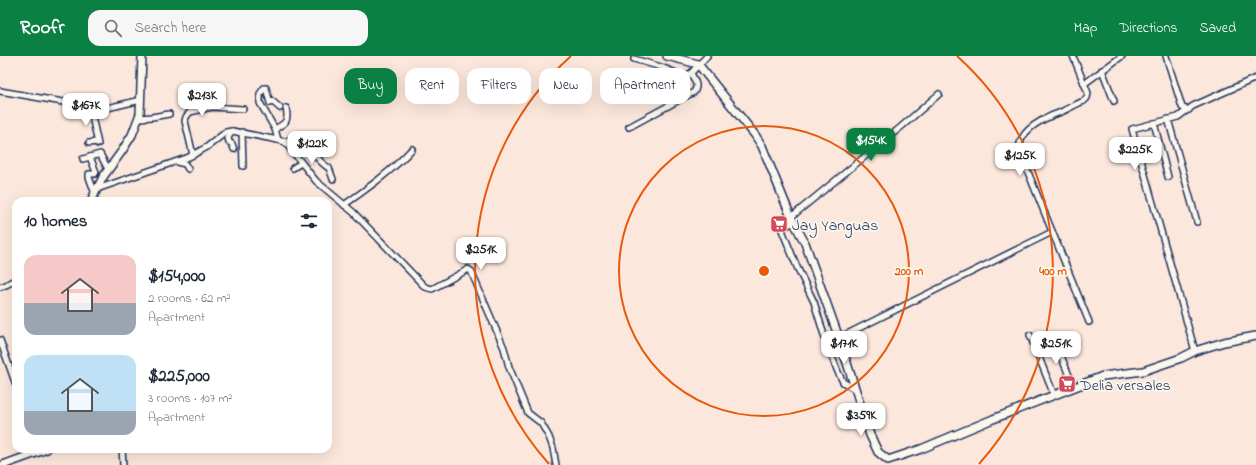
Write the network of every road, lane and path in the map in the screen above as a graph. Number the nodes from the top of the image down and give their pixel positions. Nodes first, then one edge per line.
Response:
1 (142, 56) edge
2 (667, 56) edge
3 (707, 56) edge
4 (1073, 56) edge
5 (1122, 56) edge
6 (1166, 56) edge
7 (1114, 58) edge
8 (634, 59) dead end
9 (698, 64) junction
10 (1102, 70) junction
11 (691, 73) junction
12 (1256, 78) edge
13 (1084, 84) junction
14 (0, 91) edge
15 (939, 94) dead end
16 (141, 100) junction
17 (272, 101) junction
18 (1114, 101) dead end
19 (90, 107) junction
20 (263, 108) junction
21 (280, 108) dead end
22 (286, 108) dead end
23 (243, 109) dead end
24 (1189, 110) junction
25 (169, 114) dead end
26 (139, 118) junction
27 (1168, 119) junction
28 (1154, 123) junction
29 (629, 128) dead end
30 (275, 130) junction
31 (232, 131) junction
32 (242, 132) junction
33 (296, 137) dead end
34 (278, 140) junction
35 (285, 142) junction
36 (89, 144) dead end
37 (326, 145) dead end
38 (307, 147) junction
39 (234, 149) dead end
40 (412, 149) dead end
41 (291, 150) junction
42 (193, 155) junction
43 (90, 157) junction
44 (83, 159) dead end
45 (176, 161) junction
46 (301, 163) junction
47 (243, 166) dead end
48 (293, 168) dead end
49 (108, 169) junction
50 (188, 169) dead end
51 (1168, 177) dead end
52 (333, 179) dead end
53 (96, 192) junction
54 (94, 197) edge
55 (344, 205) junction
56 (792, 220) junction
57 (1197, 222) dead end
58 (1052, 232) junction
59 (12, 281) edge
60 (0, 287) edge
61 (1089, 322) dead end
62 (1030, 335) dead end
63 (1053, 336) dead end
64 (1256, 336) edge
65 (839, 338) junction
66 (0, 340) edge
67 (1194, 351) junction
68 (12, 374) edge
69 (1074, 388) junction
70 (856, 390) junction
71 (1054, 395) junction
72 (34, 453) edge
73 (122, 453) edge
74 (888, 462) edge
75 (2, 465) edge
76 (123, 465) edge
77 (556, 465) edge

1 - 16 street
2 - 9 street
3 - 9 street
4 - 13 street
5 - 7 street
6 - 24 street
7 - 10 street
8 - 11 street
9 - 11 street
9 - 56 street
10 - 13 street
10 - 18 street
11 - 29 street
12 - 24 street
13 - 58 street
14 - 19 street
15 - 56 street
16 - 19 street
16 - 26 street
17 - 20 street
17 - 20 street
17 - 21 street
19 - 36 street
20 - 30 street
22 - 30 street
23 - 42 street
24 - 27 street
25 - 26 street
26 - 49 street
27 - 28 street
27 - 57 street
28 - 51 street
28 - 67 street
30 - 34 street
31 - 32 street
31 - 39 street
31 - 42 street
32 - 34 street
32 - 47 street
33 - 35 street
34 - 35 street
35 - 41 street
37 - 38 street
38 - 41 street
38 - 52 street
40 - 55 street
41 - 46 street
42 - 45 street
43 - 44 street
43 - 49 street
43 - 53 street
45 - 50 street
45 - 53 street
46 - 48 street
46 - 55 street
49 - 53 street
53 - 54 street
55 - 77 street
56 - 65 street
56 - 70 street
58 - 61 street
58 - 65 street
59 - 60 street
62 - 71 street
63 - 69 street
64 - 67 street
65 - 70 street
66 - 68 street
67 - 69 street
69 - 71 street
70 - 74 street
71 - 74 street
72 - 75 street
73 - 76 street

